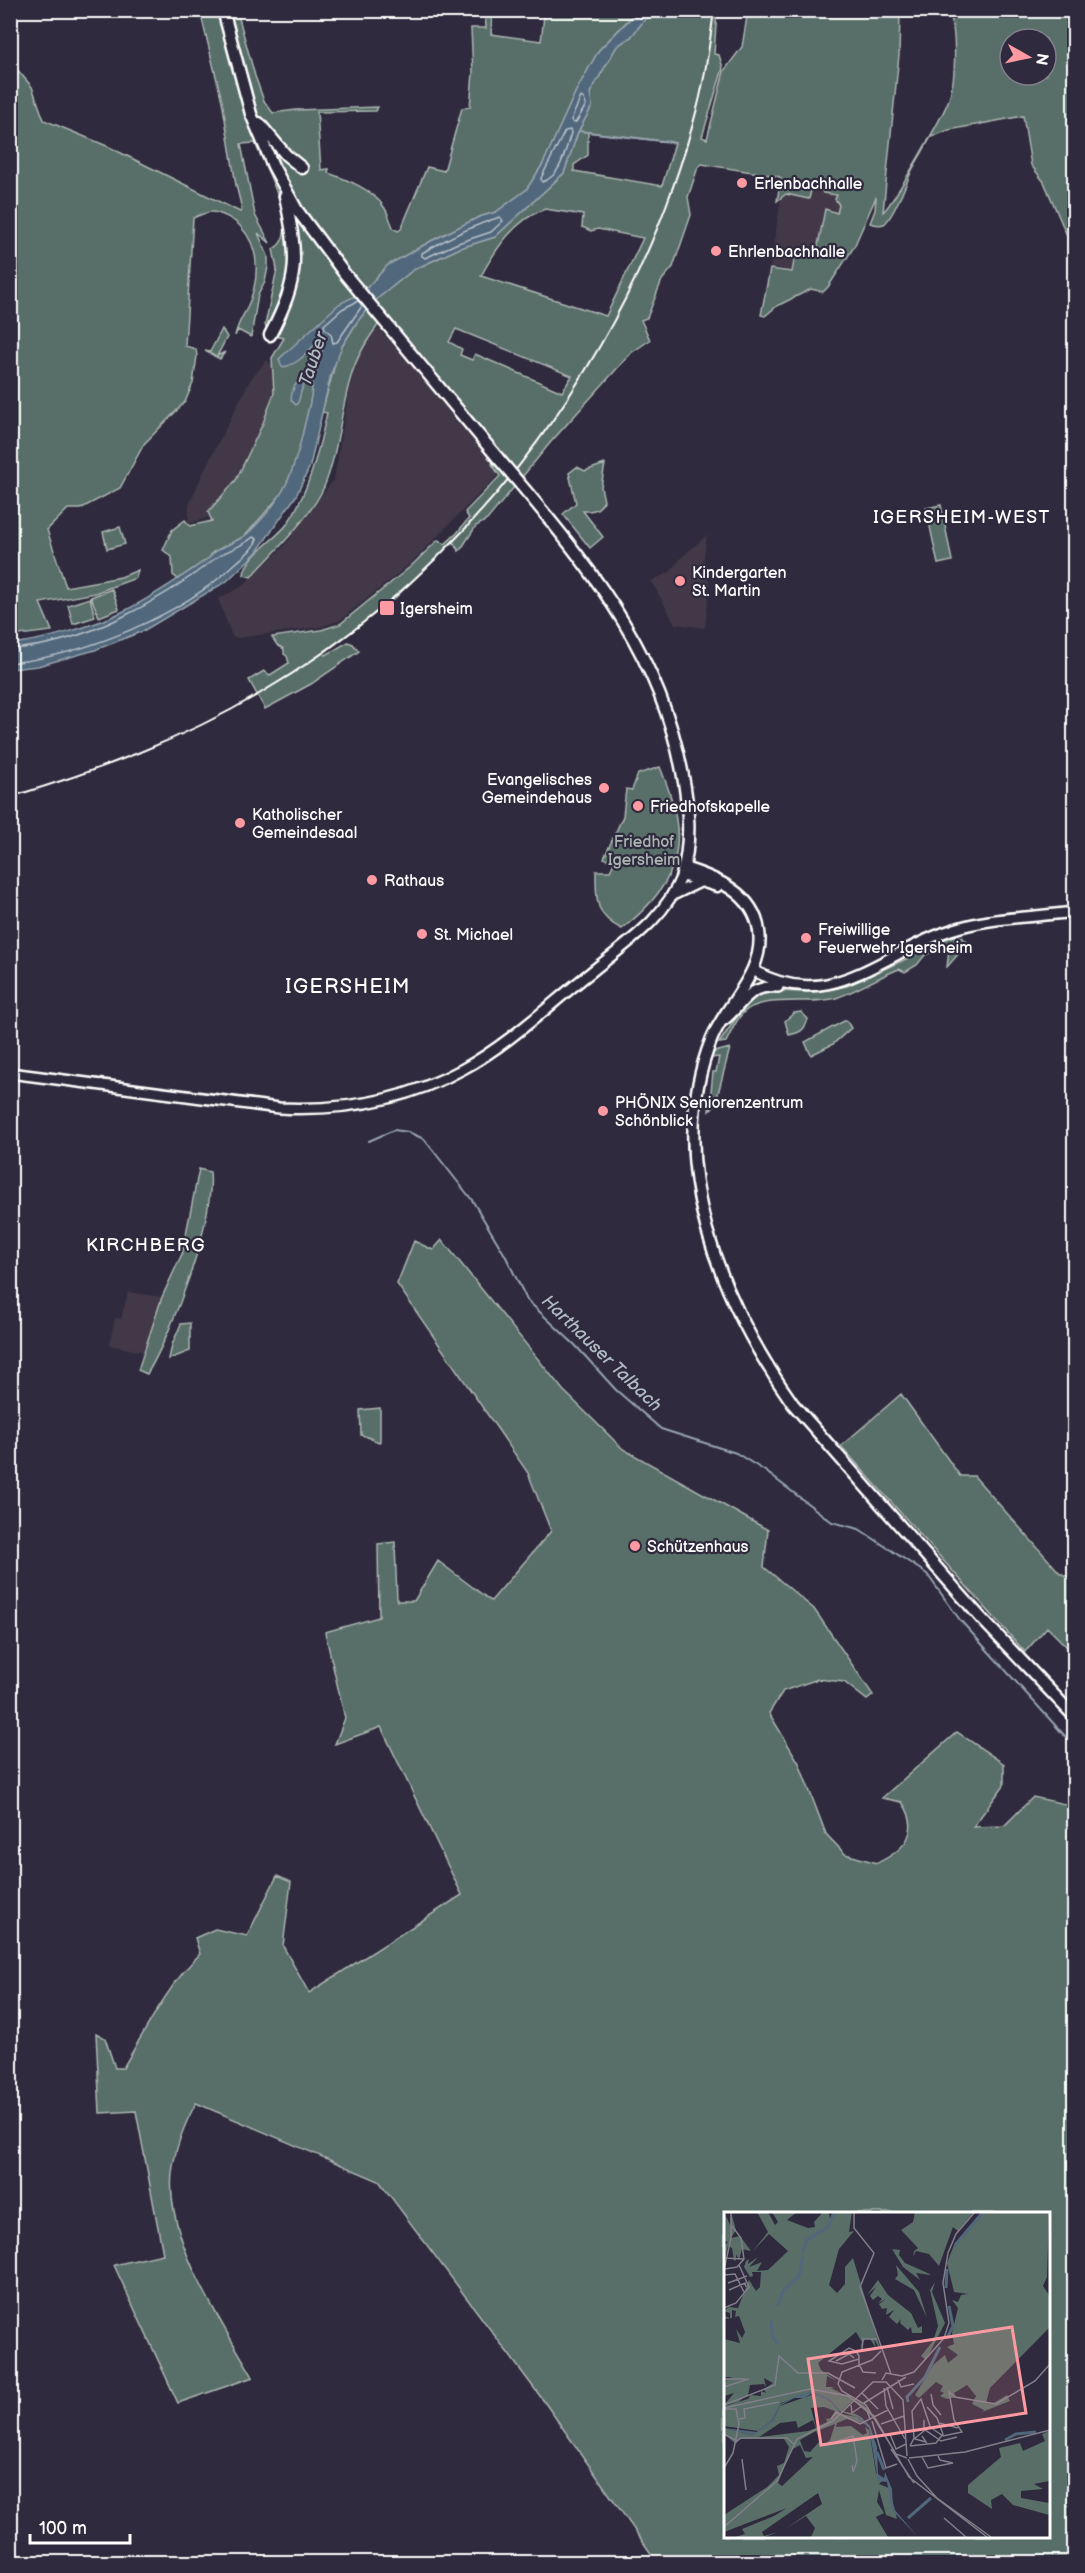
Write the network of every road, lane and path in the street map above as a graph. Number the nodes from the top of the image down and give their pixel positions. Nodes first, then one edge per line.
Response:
1 (223, 10) edge
2 (251, 114) junction
3 (302, 168) dead end
4 (284, 187) junction
5 (270, 335) dead end
6 (683, 872) junction
7 (700, 882) junction
8 (731, 889) junction
9 (673, 895) junction
10 (1074, 912) edge
11 (751, 973) junction
12 (767, 986) junction
13 (795, 987) junction
14 (721, 1022) junction
15 (10, 1073) edge
16 (1074, 1716) edge

1 - 2 main road
2 - 3 main road
2 - 4 main road
4 - 5 main road
4 - 6 main road, bridge
6 - 7 main road
6 - 8 main road
6 - 9 main road
7 - 8 main road
7 - 9 main road
8 - 11 main road
9 - 15 main road
10 - 13 main road
11 - 12 main road
11 - 13 main road
11 - 14 main road
12 - 13 main road
12 - 14 main road
14 - 16 main road

